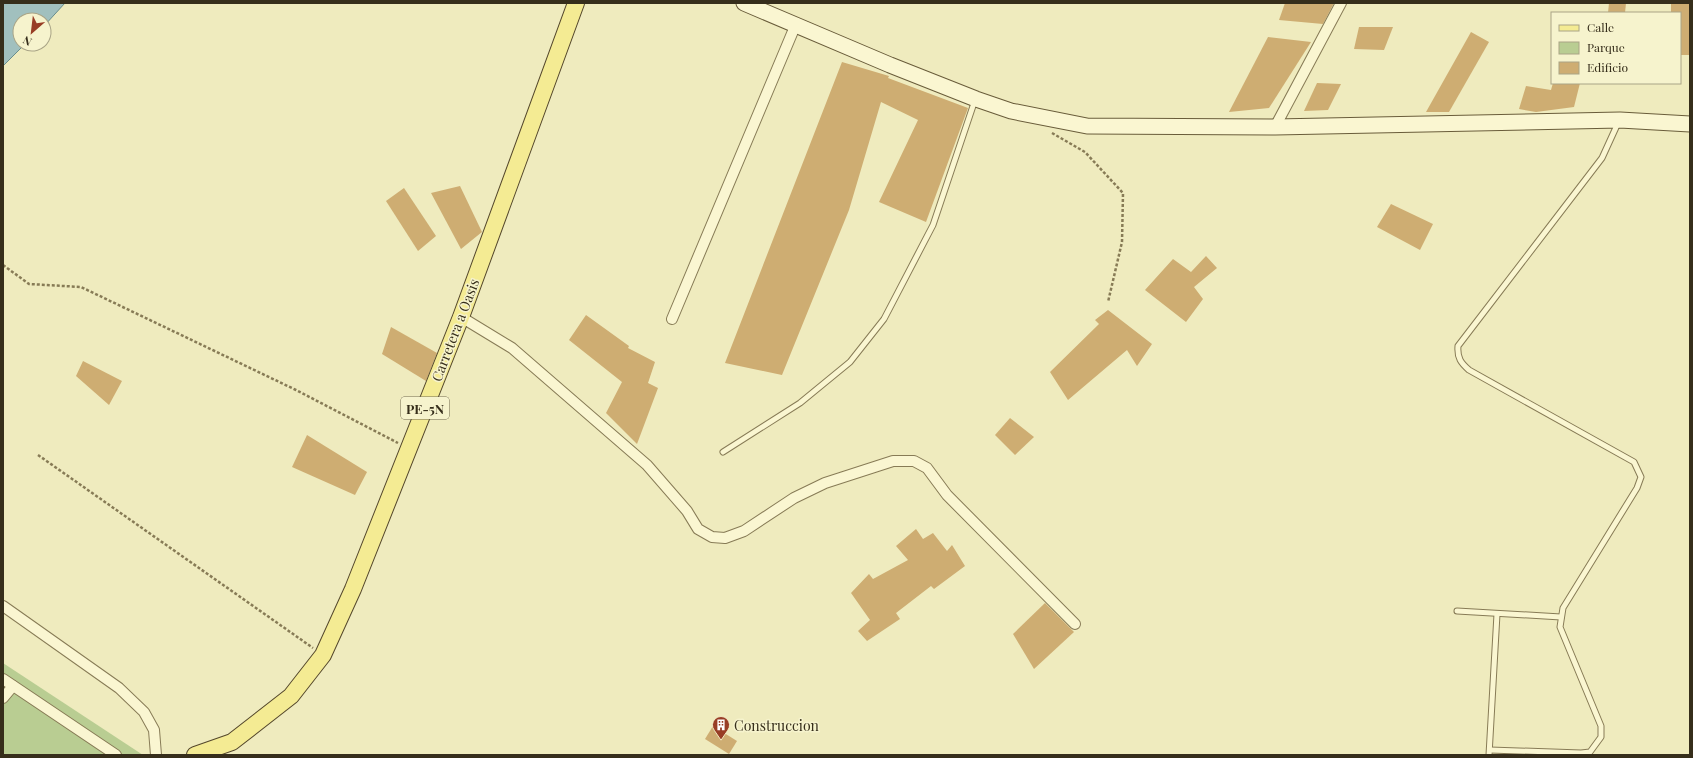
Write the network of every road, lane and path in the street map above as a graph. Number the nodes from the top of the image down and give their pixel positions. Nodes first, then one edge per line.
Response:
1 (576, 3) edge
2 (744, 3) edge
3 (1341, 3) edge
4 (796, 24) junction
5 (976, 99) junction
6 (1620, 120) junction
7 (1690, 124) edge
8 (1275, 127) junction
9 (1051, 133) dead end
10 (3, 265) edge
11 (1108, 302) dead end
12 (461, 316) junction
13 (672, 319) dead end
14 (409, 449) junction
15 (723, 452) dead end
16 (38, 455) dead end
17 (3, 606) edge
18 (1457, 612) dead end
19 (1497, 614) junction
20 (1561, 617) junction
21 (1075, 624) dead end
22 (323, 655) junction
23 (3, 679) edge
24 (13, 686) junction
25 (3, 698) edge
26 (1490, 752) edge
27 (116, 755) edge
28 (156, 755) edge
29 (195, 755) edge

1 - 12 main road, Carretera a Oasis / PE-5N
2 - 4 street
3 - 8 street
4 - 5 street
4 - 13 street
5 - 8 street
5 - 15 lane
6 - 7 street
6 - 8 street
6 - 20 lane
9 - 11 path
10 - 14 path
12 - 14 main road, Carretera a Oasis / PE-5N
12 - 21 street
14 - 22 main road, Carretera a Oasis / PE-5N
16 - 22 path
17 - 28 street
18 - 19 lane
19 - 20 lane
19 - 26 lane
20 - 26 lane
22 - 29 main road, Carretera a Oasis / PE-5N
23 - 24 street
24 - 25 street
24 - 27 street

